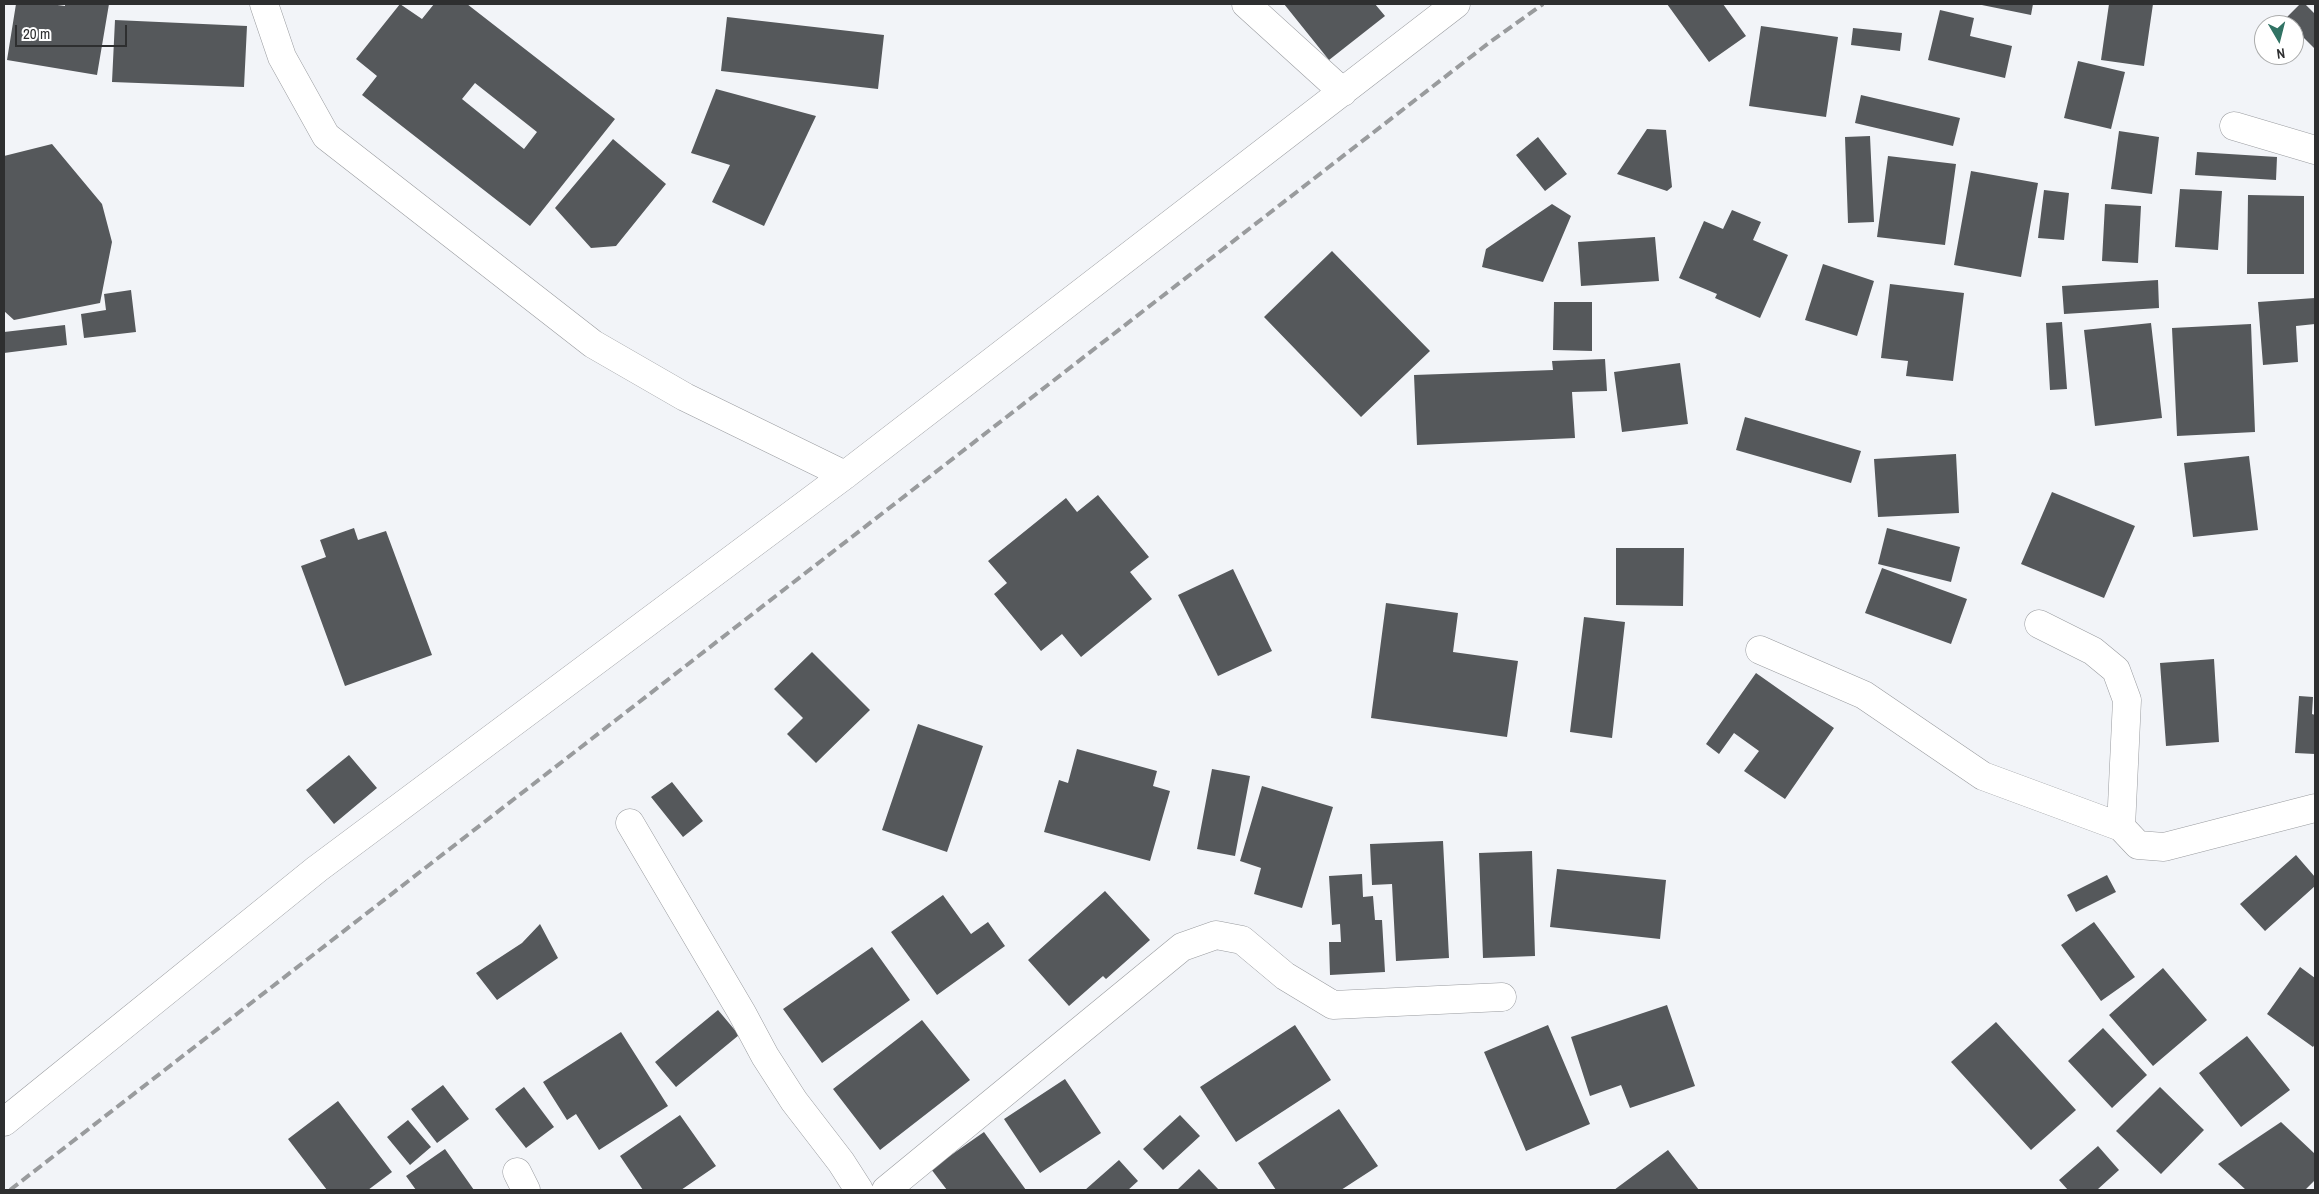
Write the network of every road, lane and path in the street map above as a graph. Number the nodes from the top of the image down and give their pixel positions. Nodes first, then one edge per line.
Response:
1 (264, 4) edge
2 (1246, 4) edge
3 (1456, 4) edge
4 (1343, 92) junction
5 (2234, 126) dead end
6 (2315, 150) edge
7 (845, 475) junction
8 (2039, 624) dead end
9 (1760, 650) dead end
10 (2315, 808) edge
11 (630, 823) dead end
12 (2121, 827) junction
13 (1502, 997) dead end
14 (4, 1122) edge
15 (859, 1190) edge
16 (886, 1190) edge

1 - 7 street
2 - 4 street
3 - 4 street
4 - 7 street
5 - 6 street
7 - 14 street
8 - 12 street
9 - 12 street
10 - 12 street
11 - 15 street
13 - 16 street

